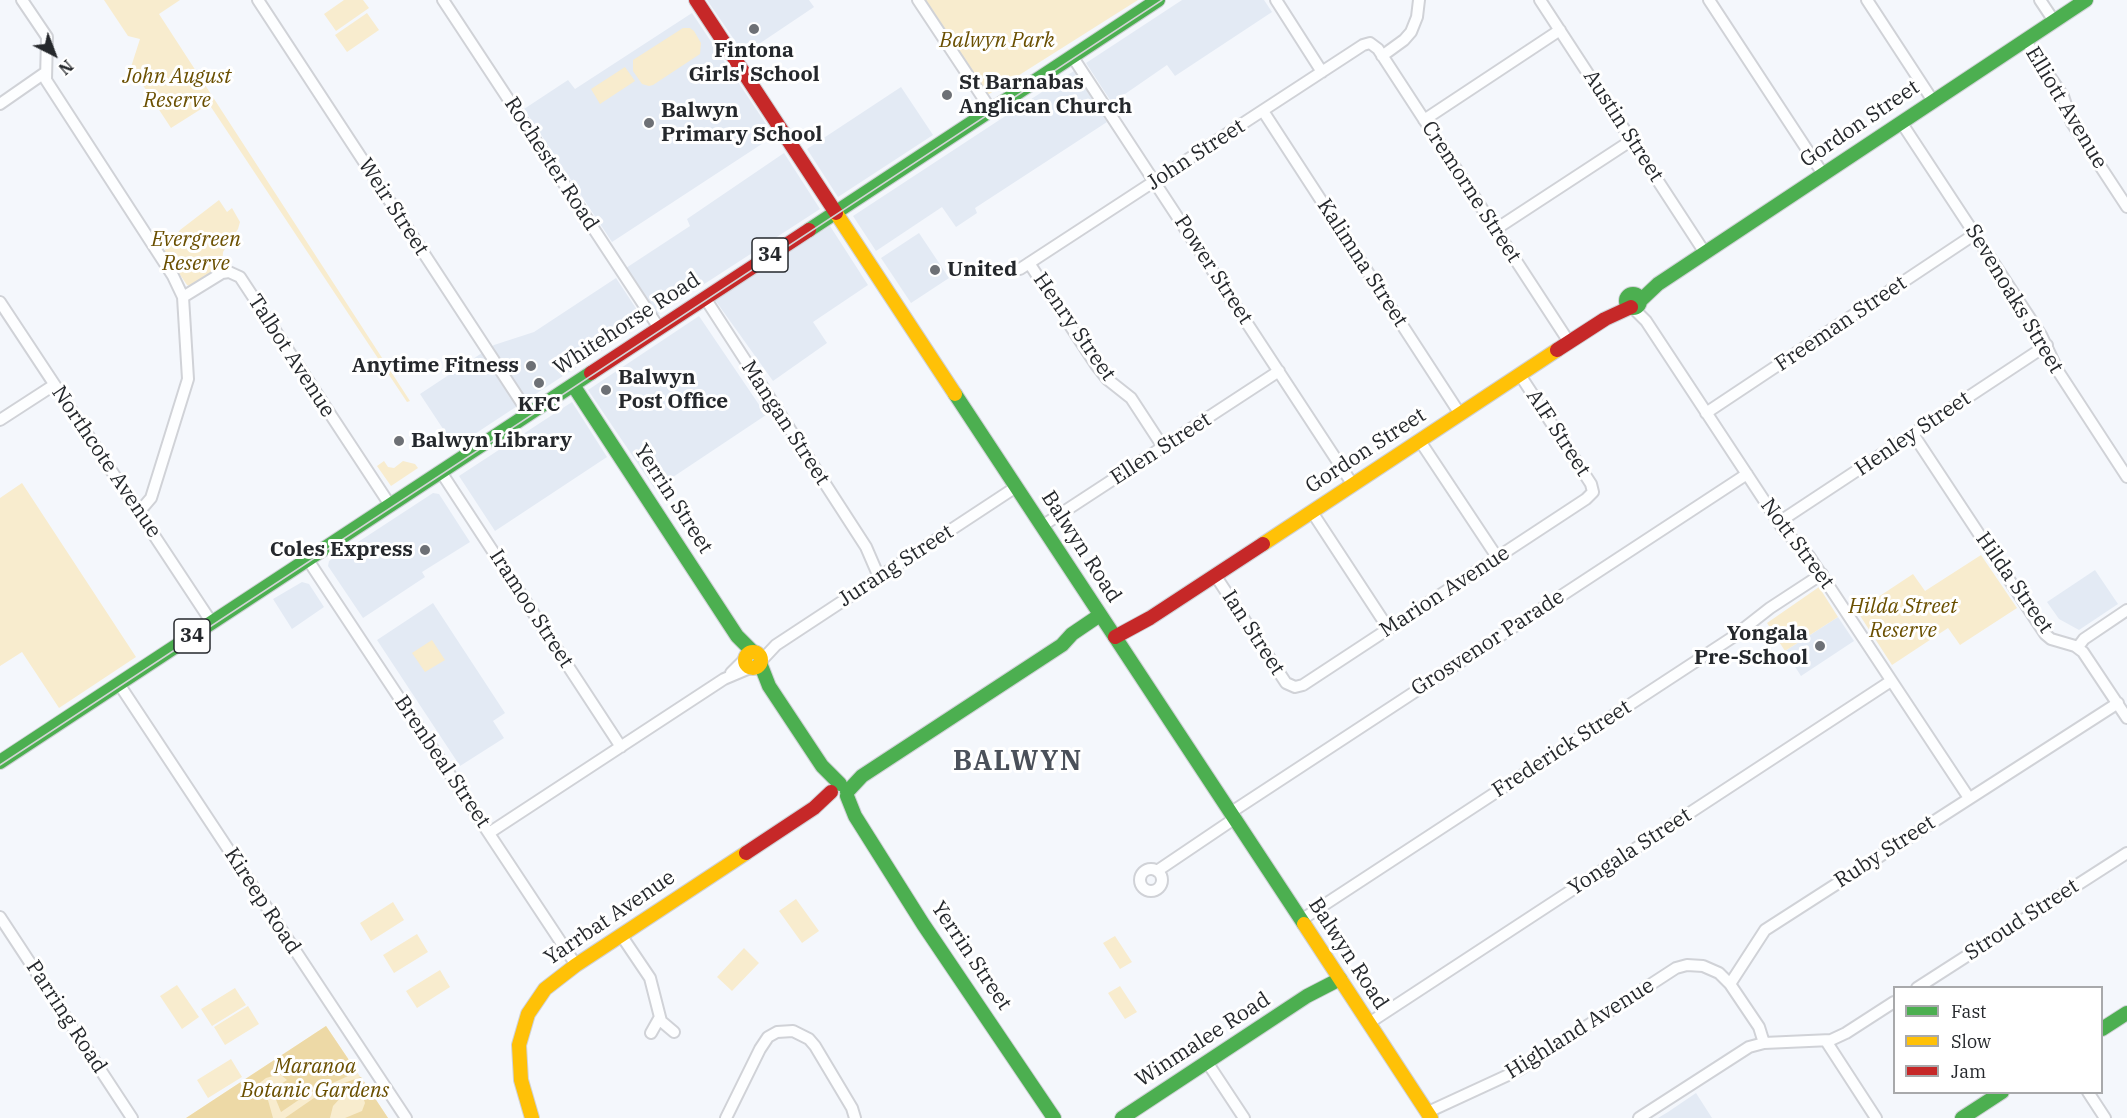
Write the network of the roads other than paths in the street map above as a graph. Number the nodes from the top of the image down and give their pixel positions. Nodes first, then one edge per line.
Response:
1 (22, 0) edge
2 (258, 0) edge
3 (443, 0) edge
4 (696, 0) edge
5 (918, 0) edge
6 (1158, 0) edge
7 (1276, 0) edge
8 (1419, 0) edge
9 (1540, 0) edge
10 (1709, 0) edge
11 (1867, 0) edge
12 (2040, 0) edge
13 (2086, 0) edge
14 (2054, 21) junction
15 (1560, 30) junction
16 (2025, 40) junction
17 (1372, 44) joint
18 (1072, 56) junction
19 (1382, 56) junction
20 (46, 72) junction
21 (1322, 72) junction
22 (1933, 101) junction
23 (0, 104) edge
24 (991, 110) junction
25 (1263, 111) junction
26 (1424, 120) junction
27 (1901, 122) junction
28 (1632, 140) junction
29 (1823, 174) junction
30 (1155, 182) junction
31 (2127, 207) edge
32 (836, 212) junction
33 (1496, 230) junction
34 (1976, 234) junction
35 (1705, 253) junction
36 (1025, 266) joint
37 (183, 297) junction
38 (705, 298) junction
39 (1634, 302) junction
40 (0, 303) edge
41 (659, 328) junction
42 (1569, 342) junction
43 (2047, 345) junction
44 (1279, 371) junction
45 (1520, 375) junction
46 (54, 384) junction
47 (573, 385) junction
48 (1706, 413) junction
49 (529, 414) junction
50 (1460, 414) junction
51 (0, 420) edge
52 (1913, 434) junction
53 (1420, 441) junction
54 (1164, 447) junction
55 (441, 472) junction
56 (1747, 474) junction
57 (2127, 477) edge
58 (1353, 485) junction
59 (1016, 487) junction
60 (1593, 492) joint
61 (390, 505) junction
62 (139, 512) junction
63 (1312, 512) junction
64 (1779, 522) junction
65 (1042, 526) junction
66 (866, 547) junction
67 (1497, 557) junction
68 (308, 560) junction
69 (889, 570) junction
70 (1822, 574) junction
71 (1215, 575) junction
72 (879, 577) junction
73 (2127, 610) edge
74 (1102, 618) junction
75 (212, 623) junction
76 (1388, 628) junction
77 (1117, 640) junction
78 (2078, 647) junction
79 (753, 660) junction
80 (1891, 681) junction
81 (119, 684) junction
82 (1293, 687) joint
83 (2118, 703) junction
84 (2127, 718) edge
85 (621, 747) junction
86 (0, 762) edge
87 (839, 792) junction
88 (1969, 798) junction
89 (1232, 816) junction
90 (489, 833) junction
91 (2127, 853) edge
92 (1157, 871) dead end
93 (0, 917) edge
94 (1301, 920) junction
95 (621, 935) junction
96 (576, 965) junction
97 (1338, 976) junction
98 (1730, 984) junction
99 (1919, 986) edge
100 (1893, 1003) edge
101 (2127, 1013) edge
102 (660, 1017) junction
103 (1369, 1023) junction
104 (2103, 1028) edge
105 (674, 1032) dead end
106 (651, 1033) dead end
107 (1826, 1041) junction
108 (1764, 1043) junction
109 (1207, 1062) junction
110 (1999, 1094) edge
111 (2089, 1094) edge
112 (1429, 1115) edge
113 (132, 1118) edge
114 (406, 1118) edge
115 (532, 1118) edge
116 (726, 1118) edge
117 (855, 1118) edge
118 (1054, 1118) edge
119 (1122, 1118) edge
120 (1244, 1118) edge
121 (1640, 1118) edge
122 (1876, 1118) edge
123 (1962, 1118) edge
124 (2105, 1118) edge

1 - 20 street
2 - 49 street, Weir Street
3 - 41 street, Rochester Road
4 - 32 street, Balwyn Road
5 - 24 street
6 - 18 street, Whitehorse Road / 34
7 - 21 street
8 - 19 street
9 - 15 street, Austin Street
10 - 29 street
11 - 22 street
12 - 14 street
13 - 14 street, Gordon Street
14 - 16 street, Gordon Street
15 - 26 street
15 - 28 street, Austin Street
16 - 22 street, Gordon Street
16 - 31 street, Elliott Avenue
17 - 19 street, Cremorne Street
17 - 21 street, John Street
18 - 24 street, Whitehorse Road / 34
18 - 30 street, Power Street
19 - 26 street, Cremorne Street
20 - 23 street
20 - 37 street
21 - 25 street, John Street
22 - 27 street, Gordon Street
24 - 32 street, Whitehorse Road / 34
25 - 30 street, John Street
25 - 50 street, Kalimna Street
26 - 33 street, Cremorne Street
27 - 29 street, Gordon Street
27 - 34 street, Sevenoaks Street
28 - 33 street
28 - 35 street, Austin Street
29 - 35 street, Gordon Street
30 - 36 street, John Street
30 - 44 street, Power Street
32 - 38 street, Whitehorse Road / 34
32 - 59 street, Balwyn Road
33 - 42 street, Cremorne Street
34 - 43 street, Sevenoaks Street
34 - 48 street, Freeman Street
35 - 39 street, Gordon Street
36 - 54 street, Henry Street
37 - 61 street, Talbot Avenue
37 - 62 street
38 - 41 street, Whitehorse Road / 34
38 - 66 street, Mangan Street
39 - 42 street, Gordon Street
39 - 48 street, Nott Street
40 - 46 street, Northcote Avenue
41 - 47 street, Whitehorse Road / 34
42 - 45 street, Gordon Street
43 - 52 street, Henley Street
43 - 57 street, Sevenoaks Street
44 - 54 street, Ellen Street
44 - 58 street, Power Street
45 - 50 street, Gordon Street
45 - 60 street, AIF Street
46 - 51 street
46 - 62 street, Northcote Avenue
47 - 49 street, Whitehorse Road / 34
47 - 79 street, Yerrin Street
48 - 56 street, Nott Street
49 - 55 street, Whitehorse Road / 34
50 - 53 street, Gordon Street
52 - 64 street, Henley Street
52 - 78 street, Hilda Street
53 - 58 street, Gordon Street
53 - 67 street
54 - 65 street, Ellen Street
55 - 61 street, Whitehorse Road / 34
55 - 85 street, Iramoo Street
56 - 64 street, Nott Street
56 - 89 street, Grosvenor Parade
58 - 63 street, Gordon Street
59 - 65 street, Balwyn Road
59 - 69 street, Jurang Street
60 - 67 street, Marion Avenue
61 - 68 street, Whitehorse Road / 34
62 - 75 street, Northcote Avenue
63 - 71 street, Gordon Street
63 - 76 street
64 - 70 street, Nott Street
65 - 74 street, Balwyn Road
66 - 69 street, Mangan Street
66 - 72 street, Mangan Street
67 - 76 street, Marion Avenue
68 - 75 street, Whitehorse Road / 34
68 - 90 street, Brenbeal Street
69 - 72 street, Jurang Street
70 - 80 street, Nott Street
70 - 94 street, Frederick Street
71 - 77 street, Gordon Street
71 - 82 street, Ian Street
72 - 79 street, Jurang Street
73 - 78 street
74 - 77 street, Balwyn Road
74 - 87 street, Yarrbat Avenue
75 - 81 street, Whitehorse Road / 34
76 - 82 street, Marion Avenue
77 - 89 street, Balwyn Road
78 - 83 street, Hilda Street
79 - 85 street, Jurang Street
79 - 87 street, Yerrin Street
80 - 88 street, Nott Street
80 - 103 street, Yongala Street
81 - 86 street, Whitehorse Road / 34
81 - 114 street, Kireep Road
83 - 84 street, Hilda Street
83 - 88 street, Ruby Street
85 - 90 street, Jurang Street
87 - 95 street, Yarrbat Avenue
87 - 118 street, Yerrin Street
88 - 98 street, Ruby Street
89 - 92 street, Grosvenor Parade
89 - 94 street, Balwyn Road
90 - 96 street, Brenbeal Street
91 - 99 street, Stroud Street
93 - 113 street, Parring Road
94 - 97 street, Balwyn Road
95 - 96 street, Yarrbat Avenue
95 - 102 street
96 - 115 street, Yarrbat Avenue
97 - 103 street, Balwyn Road
97 - 109 street, Winmalee Road
98 - 108 street
98 - 112 street, Highland Avenue
100 - 107 street
101 - 104 street
102 - 105 street
102 - 106 street
103 - 112 street, Balwyn Road
107 - 108 street
107 - 122 street
108 - 121 street
109 - 119 street, Winmalee Road
109 - 120 street
110 - 123 street
111 - 124 street
116 - 117 street

